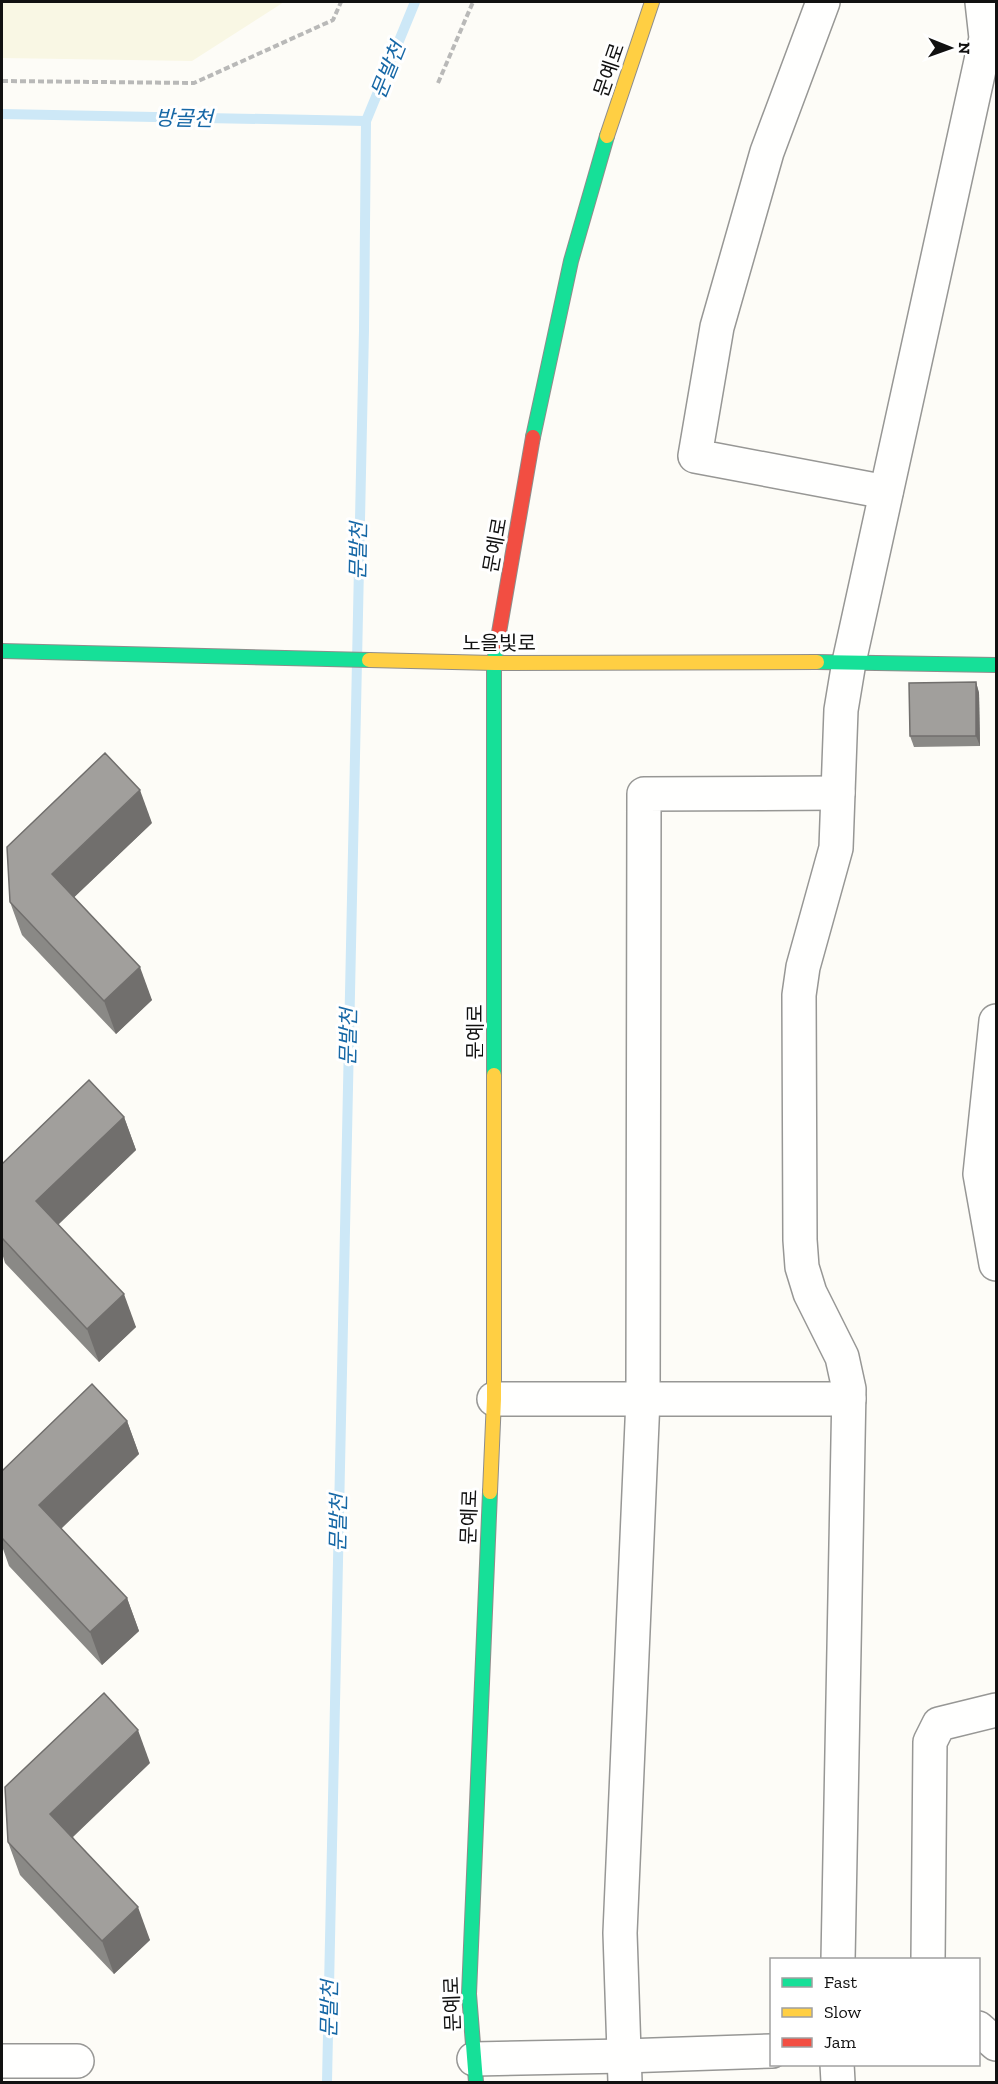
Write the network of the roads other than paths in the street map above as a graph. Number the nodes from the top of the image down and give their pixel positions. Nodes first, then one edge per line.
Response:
1 (652, 2) edge
2 (823, 2) edge
3 (982, 2) edge
4 (886, 492) junction
5 (2, 651) edge
6 (849, 662) junction
7 (494, 663) junction
8 (996, 665) edge
9 (838, 793) junction
10 (996, 1021) edge
11 (996, 1264) edge
12 (494, 1399) junction
13 (643, 1399) junction
14 (849, 1399) junction
15 (996, 1710) edge
16 (838, 1958) edge
17 (928, 1958) edge
18 (980, 2030) edge
19 (996, 2044) edge
20 (770, 2050) edge
21 (2, 2061) edge
22 (77, 2061) dead end
23 (837, 2066) edge
24 (624, 2069) edge
25 (475, 2071) edge
26 (838, 2082) edge

1 - 7 street, 문예로
2 - 4 street
3 - 4 street
4 - 6 street
5 - 7 street, 노을빛로
6 - 7 street, 노을빛로
6 - 8 street, 노을빛로
6 - 9 street
7 - 12 street, 문예로
9 - 13 street
9 - 14 street
10 - 11 street
12 - 13 street
12 - 25 street, 문예로
13 - 14 street
13 - 24 street
14 - 16 street
15 - 17 street
18 - 19 street
20 - 24 street
21 - 22 street
23 - 26 street
24 - 25 street

